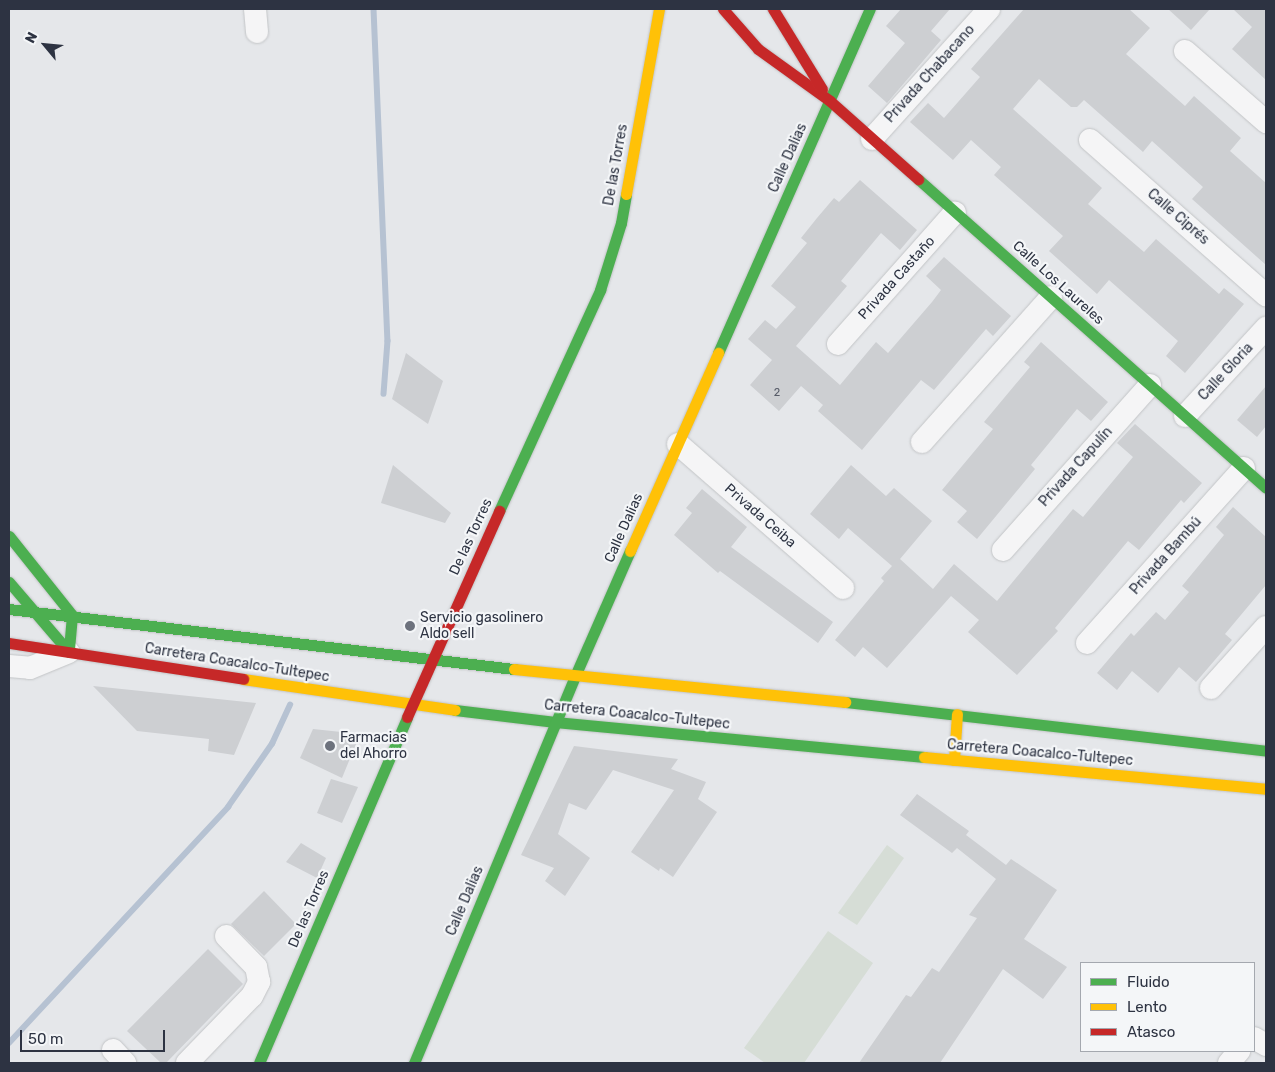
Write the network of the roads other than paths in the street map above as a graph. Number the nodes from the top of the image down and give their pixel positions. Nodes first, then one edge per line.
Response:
1 (255, 9) edge
2 (659, 9) edge
3 (724, 9) edge
4 (773, 9) edge
5 (870, 9) edge
6 (989, 9) edge
7 (257, 32) dead end
8 (1185, 51) dead end
9 (830, 101) junction
10 (1266, 122) edge
11 (872, 139) junction
12 (1090, 140) dead end
13 (955, 212) junction
14 (1266, 295) edge
15 (1051, 297) junction
16 (1266, 328) edge
17 (838, 344) dead end
18 (1150, 385) junction
19 (1185, 416) junction
20 (922, 442) dead end
21 (678, 444) junction
22 (1244, 468) junction
23 (1266, 488) edge
24 (9, 536) edge
25 (1003, 550) dead end
26 (9, 582) edge
27 (843, 588) dead end
28 (9, 609) edge
29 (36, 612) junction
30 (72, 615) junction
31 (1266, 627) edge
32 (9, 643) edge
33 (1087, 643) dead end
34 (69, 652) junction
35 (432, 659) junction
36 (9, 666) edge
37 (575, 676) junction
38 (1211, 688) dead end
39 (412, 705) junction
40 (957, 714) junction
41 (555, 722) junction
42 (1266, 742) edge
43 (1237, 748) junction
44 (1266, 751) edge
45 (954, 760) junction
46 (1266, 789) edge
47 (226, 936) dead end
48 (1255, 1039) edge
49 (1266, 1045) edge
50 (1238, 1052) edge
51 (187, 1063) edge
52 (259, 1063) edge
53 (414, 1063) edge
54 (1229, 1063) edge

1 - 7 street
2 - 35 main road, De las Torres
3 - 9 main road
4 - 9 main road
5 - 9 main road, Calle Dalias
6 - 11 street, Privada Chabacano
8 - 10 street
9 - 11 main road, Calle Los Laureles
9 - 21 main road, Calle Dalias
11 - 13 main road, Calle Los Laureles
12 - 14 street, Calle Ciprés
13 - 15 main road, Calle Los Laureles
13 - 17 street, Privada Castaño
15 - 18 main road, Calle Los Laureles
15 - 20 street
16 - 19 street, Calle Gloria
18 - 19 main road, Calle Los Laureles
18 - 25 street, Privada Capulín
19 - 22 main road, Calle Los Laureles
21 - 27 street, Privada Ceiba
21 - 37 main road, Calle Dalias
22 - 23 main road, Calle Los Laureles
22 - 33 street, Privada Bambú
24 - 30 main road
26 - 29 main road
28 - 29 main road, Carretera Coacalco-Tultepec
29 - 30 main road, Carretera Coacalco-Tultepec
29 - 34 main road
30 - 34 main road
30 - 35 main road, Carretera Coacalco-Tultepec
31 - 38 street
32 - 34 main road, Carretera Coacalco-Tultepec
34 - 36 street
34 - 39 main road, Carretera Coacalco-Tultepec
35 - 37 main road, Carretera Coacalco-Tultepec
35 - 39 main road, De las Torres
37 - 40 main road, Carretera Coacalco-Tultepec
37 - 41 main road, Calle Dalias
39 - 41 main road, Carretera Coacalco-Tultepec
39 - 52 main road, De las Torres
40 - 43 main road, Carretera Coacalco-Tultepec
40 - 45 main road
41 - 45 main road, Carretera Coacalco-Tultepec
41 - 53 main road, Calle Dalias
42 - 43 main road
43 - 44 main road, Carretera Coacalco-Tultepec
45 - 46 main road, Carretera Coacalco-Tultepec
47 - 51 street
48 - 49 street
50 - 54 street

